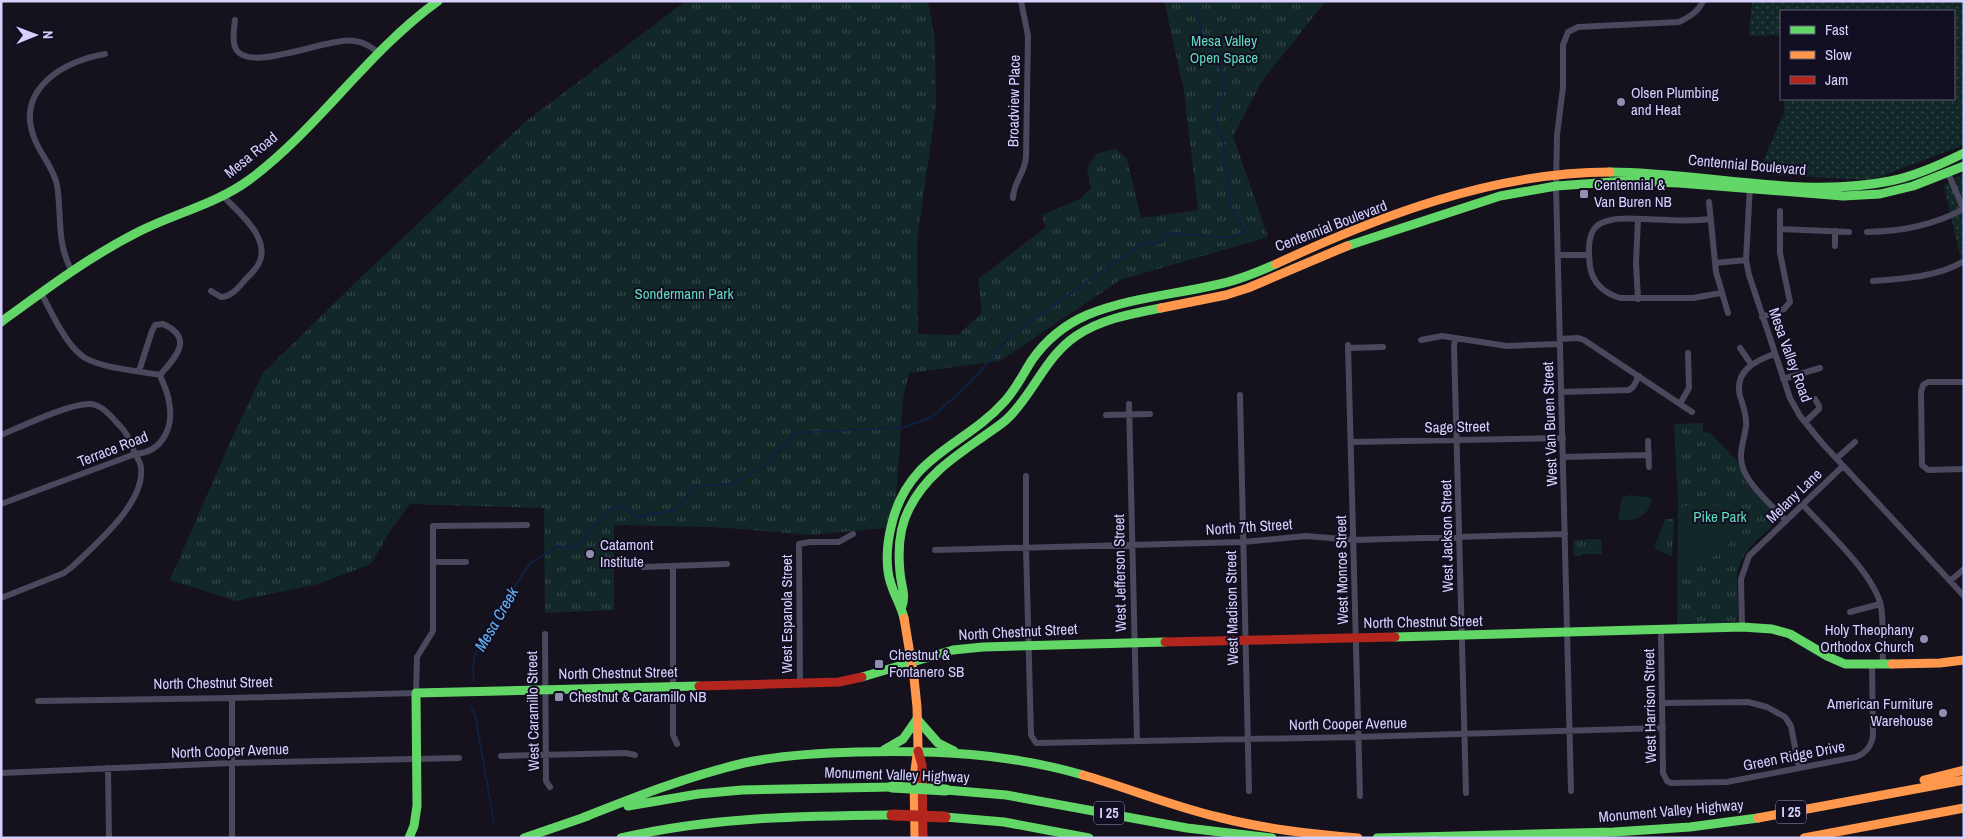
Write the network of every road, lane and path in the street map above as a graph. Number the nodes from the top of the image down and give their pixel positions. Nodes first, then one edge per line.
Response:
1 (438, 1) edge
2 (1021, 1) edge
3 (1703, 1) edge
4 (235, 20) dead end
5 (378, 53) junction
6 (105, 54) dead end
7 (1964, 154) edge
8 (1964, 166) edge
9 (1948, 173) junction
10 (1556, 181) junction
11 (1750, 185) junction
12 (223, 196) junction
13 (1013, 198) dead end
14 (1709, 202) dead end
15 (1964, 210) edge
16 (1780, 211) dead end
17 (1638, 219) junction
18 (1710, 219) junction
19 (1780, 229) junction
20 (1836, 231) junction
21 (1849, 232) dead end
22 (1867, 232) dead end
23 (1835, 246) dead end
24 (1589, 254) junction
25 (1558, 255) junction
26 (1746, 260) junction
27 (1964, 261) edge
28 (1715, 263) junction
29 (72, 271) junction
30 (1873, 281) dead end
31 (211, 291) dead end
32 (41, 293) junction
33 (1721, 293) junction
34 (1638, 299) junction
35 (1728, 313) dead end
36 (1762, 317) junction
37 (1, 322) edge
38 (1456, 338) junction
39 (1421, 340) dead end
40 (1560, 342) junction
41 (1382, 347) dead end
42 (1740, 348) dead end
43 (1688, 353) dead end
44 (1774, 354) junction
45 (1751, 364) junction
46 (1820, 368) dead end
47 (139, 371) junction
48 (160, 375) junction
49 (1639, 376) junction
50 (1783, 379) junction
51 (1964, 382) edge
52 (1561, 392) junction
53 (1240, 394) dead end
54 (1815, 399) dead end
55 (1129, 404) dead end
56 (1680, 404) junction
57 (1692, 412) dead end
58 (1150, 414) dead end
59 (1106, 415) dead end
60 (1129, 415) junction
61 (1805, 422) junction
62 (1, 435) edge
63 (1563, 438) junction
64 (1458, 439) junction
65 (1648, 441) dead end
66 (1351, 442) junction
67 (1855, 442) dead end
68 (136, 454) junction
69 (1649, 455) junction
70 (1563, 457) junction
71 (1837, 458) junction
72 (1844, 466) junction
73 (1649, 467) dead end
74 (1964, 469) edge
75 (1026, 476) dead end
76 (1, 504) edge
77 (1803, 505) junction
78 (1786, 521) junction
79 (527, 525) dead end
80 (853, 534) dead end
81 (1565, 534) junction
82 (1460, 537) junction
83 (1354, 540) junction
84 (1243, 542) junction
85 (1132, 545) junction
86 (1026, 548) junction
87 (935, 550) dead end
88 (433, 562) junction
89 (466, 562) dead end
90 (727, 564) dead end
91 (673, 566) junction
92 (643, 567) dead end
93 (1964, 570) edge
94 (1950, 580) junction
95 (1964, 596) edge
96 (1, 598) edge
97 (1880, 604) junction
98 (1850, 612) dead end
99 (1742, 627) junction
100 (1660, 630) junction
101 (1568, 633) junction
102 (545, 634) dead end
103 (1462, 636) junction
104 (1356, 638) junction
105 (1245, 640) junction
106 (1134, 643) junction
107 (1028, 645) junction
108 (1964, 660) edge
109 (911, 662) junction
110 (1877, 664) junction
111 (800, 683) junction
112 (673, 686) junction
113 (546, 689) junction
114 (416, 693) junction
115 (232, 698) junction
116 (38, 701) dead end
117 (1662, 703) junction
118 (917, 719) junction
119 (1663, 728) junction
120 (1570, 731) junction
121 (1464, 733) junction
122 (1358, 737) junction
123 (1248, 738) junction
124 (1137, 741) junction
125 (677, 744) dead end
126 (880, 751) junction
127 (918, 751) junction
128 (547, 754) junction
129 (966, 754) junction
130 (634, 755) dead end
131 (501, 756) dead end
132 (459, 758) dead end
133 (417, 759) junction
134 (232, 763) junction
135 (108, 768) junction
136 (1799, 768) junction
137 (1964, 770) edge
138 (1, 773) edge
139 (1964, 780) edge
140 (1667, 781) joint
141 (550, 787) dead end
142 (1571, 790) dead end
143 (1249, 791) dead end
144 (1466, 793) dead end
145 (1360, 796) dead end
146 (1862, 798) junction
147 (1964, 809) edge
148 (582, 818) junction
149 (109, 838) edge
150 (232, 838) edge
151 (409, 838) edge
152 (524, 838) edge
153 (621, 838) edge
154 (915, 838) edge
155 (923, 838) edge
156 (1089, 838) edge
157 (1272, 838) edge
158 (1358, 838) edge
159 (1376, 838) edge
160 (1804, 838) edge

1 - 5 main road, Mesa Road
2 - 13 street, Broadview Place
3 - 10 street, West Van Buren Street
4 - 5 street
5 - 12 main road, Mesa Road
6 - 29 street
7 - 11 main road, Centennial Boulevard
8 - 9 main road, Centennial Boulevard
9 - 11 main road, Centennial Boulevard
9 - 15 street
10 - 11 main road, Centennial Boulevard
10 - 25 street, West Van Buren Street
10 - 109 main road, Centennial Boulevard
11 - 26 street, Mesa Valley Road
12 - 29 main road, Mesa Road
12 - 31 street
14 - 18 street
15 - 22 street
16 - 19 street
17 - 18 street
17 - 24 street
17 - 34 street
18 - 28 street
19 - 20 street
19 - 36 street
20 - 21 street
20 - 23 street
24 - 25 street
24 - 34 street
25 - 40 street, West Van Buren Street
26 - 28 street
26 - 36 street, Mesa Valley Road
27 - 30 street
28 - 33 street
29 - 32 main road, Mesa Road
32 - 37 main road, Mesa Road
32 - 47 street
33 - 34 street
33 - 35 street
36 - 44 street, Mesa Valley Road
38 - 39 street
38 - 40 street
38 - 64 street, West Jackson Street
40 - 49 street
40 - 52 street, West Van Buren Street
41 - 66 street, West Monroe Street
42 - 45 street
43 - 56 street
44 - 45 street
44 - 50 street, Mesa Valley Road
45 - 78 street
46 - 50 street
47 - 48 street
47 - 48 street
48 - 68 street, Terrace Road
49 - 52 street
49 - 56 street
50 - 61 street, Mesa Valley Road
51 - 74 street
52 - 63 street, West Van Buren Street
53 - 84 street, West Madison Street
54 - 61 street
55 - 60 street, West Jefferson Street
56 - 57 street
58 - 60 street
59 - 60 street
60 - 85 street, West Jefferson Street
61 - 71 street, Mesa Valley Road
62 - 68 street
63 - 64 street, Sage Street
63 - 70 street, West Van Buren Street
64 - 66 street, Sage Street
64 - 82 street, West Jackson Street
65 - 69 street
66 - 83 street, West Monroe Street
67 - 71 street
68 - 76 street, Terrace Road
68 - 96 street
69 - 70 street
69 - 73 street
70 - 81 street, West Van Buren Street
71 - 72 street, Mesa Valley Road
72 - 77 street, Melany Lane
72 - 94 street, Mesa Valley Road
75 - 86 street
77 - 78 street, Melany Lane
77 - 97 street, Green Ridge Drive
78 - 99 street, Melany Lane
79 - 88 street
80 - 111 street, West Espanola Street
81 - 82 street, North 7th Street
81 - 101 street, West Van Buren Street
82 - 83 street, North 7th Street
82 - 103 street, West Jackson Street
83 - 84 street, North 7th Street
83 - 104 street, West Monroe Street
84 - 85 street, North 7th Street
84 - 105 street, West Madison Street
85 - 86 street, North 7th Street
85 - 106 street, West Jefferson Street
86 - 87 street, North 7th Street
86 - 107 street
88 - 89 street
88 - 114 street
90 - 91 street
91 - 92 street
91 - 112 street
93 - 94 street
94 - 95 street, Mesa Valley Road
97 - 98 street
97 - 110 street, Green Ridge Drive
99 - 100 main road, North Chestnut Street
99 - 110 main road, North Chestnut Street
100 - 101 main road, North Chestnut Street
100 - 117 street, West Harrison Street
101 - 103 main road, North Chestnut Street
101 - 120 street, West Van Buren Street
102 - 113 street, West Caramillo Street
103 - 104 main road, North Chestnut Street
103 - 121 street, West Jackson Street
104 - 105 main road, North Chestnut Street
104 - 122 street, West Monroe Street
105 - 106 main road, North Chestnut Street
105 - 123 street, West Madison Street
106 - 107 main road, North Chestnut Street
106 - 124 street, West Jefferson Street
107 - 109 main road, North Chestnut Street
107 - 124 street, North Cooper Avenue
108 - 110 main road, North Chestnut Street
109 - 111 main road, North Chestnut Street
109 - 118 main road, Centennial Boulevard
110 - 136 street, Green Ridge Drive
111 - 112 main road, North Chestnut Street
112 - 113 main road, North Chestnut Street
112 - 125 street
113 - 114 main road, North Chestnut Street
113 - 128 street, West Caramillo Street
114 - 115 street, North Chestnut Street
114 - 133 main road
115 - 116 street, North Chestnut Street
115 - 134 street
117 - 119 street, West Harrison Street
117 - 136 street
118 - 126 main road
118 - 127 main road, Centennial Boulevard
118 - 129 main road
119 - 120 street, North Cooper Avenue
119 - 140 street, West Harrison Street
120 - 121 street, North Cooper Avenue
120 - 142 street, West Van Buren Street
121 - 122 street, North Cooper Avenue
121 - 144 street, West Jackson Street
122 - 123 street, North Cooper Avenue
122 - 145 street, West Monroe Street
123 - 124 street, North Cooper Avenue
123 - 143 street, West Madison Street
126 - 127 main road
126 - 148 main road
127 - 129 main road
127 - 154 main road, Centennial Boulevard
127 - 155 main road, Centennial Boulevard
128 - 130 street
128 - 131 street
128 - 141 street, West Caramillo Street
129 - 158 main road
132 - 133 street, North Cooper Avenue
133 - 134 street, North Cooper Avenue
133 - 151 main road
134 - 135 street, North Cooper Avenue
134 - 150 street
135 - 138 street, North Cooper Avenue
135 - 149 street
136 - 140 street, Green Ridge Drive
137 - 146 main road
139 - 146 main road, Monument Valley Highway / I 25
146 - 159 main road, Monument Valley Highway / I 25
147 - 160 main road, I 25
148 - 152 main road, Monument Valley Highway / I 25
148 - 157 main road, Monument Valley Highway / I 25, bridge
153 - 156 main road, I 25, bridge

